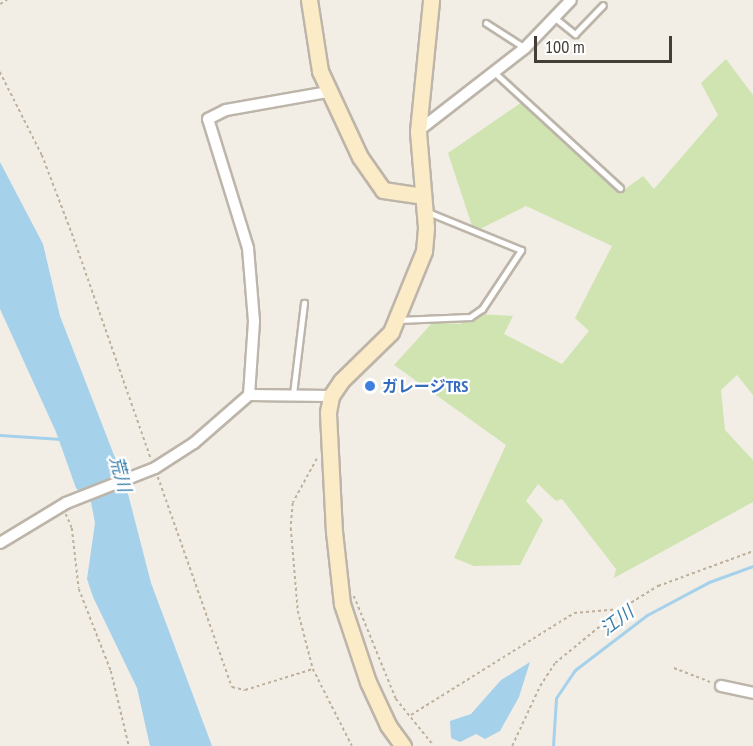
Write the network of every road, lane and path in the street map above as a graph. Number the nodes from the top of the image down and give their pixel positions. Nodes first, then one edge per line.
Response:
1 (7, 0) edge
2 (309, 0) edge
3 (430, 0) edge
4 (568, 1) edge
5 (0, 4) edge
6 (603, 5) dead end
7 (555, 18) junction
8 (486, 22) dead end
9 (525, 48) junction
10 (494, 71) junction
11 (0, 72) edge
12 (328, 92) junction
13 (418, 131) junction
14 (620, 188) dead end
15 (424, 203) junction
16 (304, 303) dead end
17 (396, 321) junction
18 (293, 394) junction
19 (249, 395) junction
20 (332, 396) junction
21 (329, 452) junction
22 (155, 468) junction
23 (64, 504) junction
24 (0, 543) edge
25 (753, 551) edge
26 (351, 589) dead end
27 (621, 609) junction
28 (674, 668) dead end
29 (313, 669) junction
30 (721, 686) joint
31 (753, 693) edge
32 (411, 715) junction
33 (129, 746) edge
34 (352, 746) edge
35 (404, 746) edge
36 (434, 746) edge
37 (512, 746) edge

1 - 5 path
2 - 12 street
3 - 13 street
4 - 7 street
6 - 7 lane
7 - 9 street
8 - 9 lane
9 - 10 street
10 - 13 street
10 - 14 lane
11 - 22 path
12 - 15 street
12 - 19 street
13 - 15 street
15 - 17 street
15 - 17 lane
16 - 18 lane
17 - 20 street
18 - 19 street
18 - 20 street
19 - 22 street
20 - 21 street
21 - 29 path
21 - 35 street
22 - 23 street
22 - 29 path
23 - 24 street
23 - 33 path
25 - 27 path
26 - 32 path
27 - 32 path
27 - 37 path
28 - 30 path
29 - 34 path
30 - 31 street
32 - 36 path

